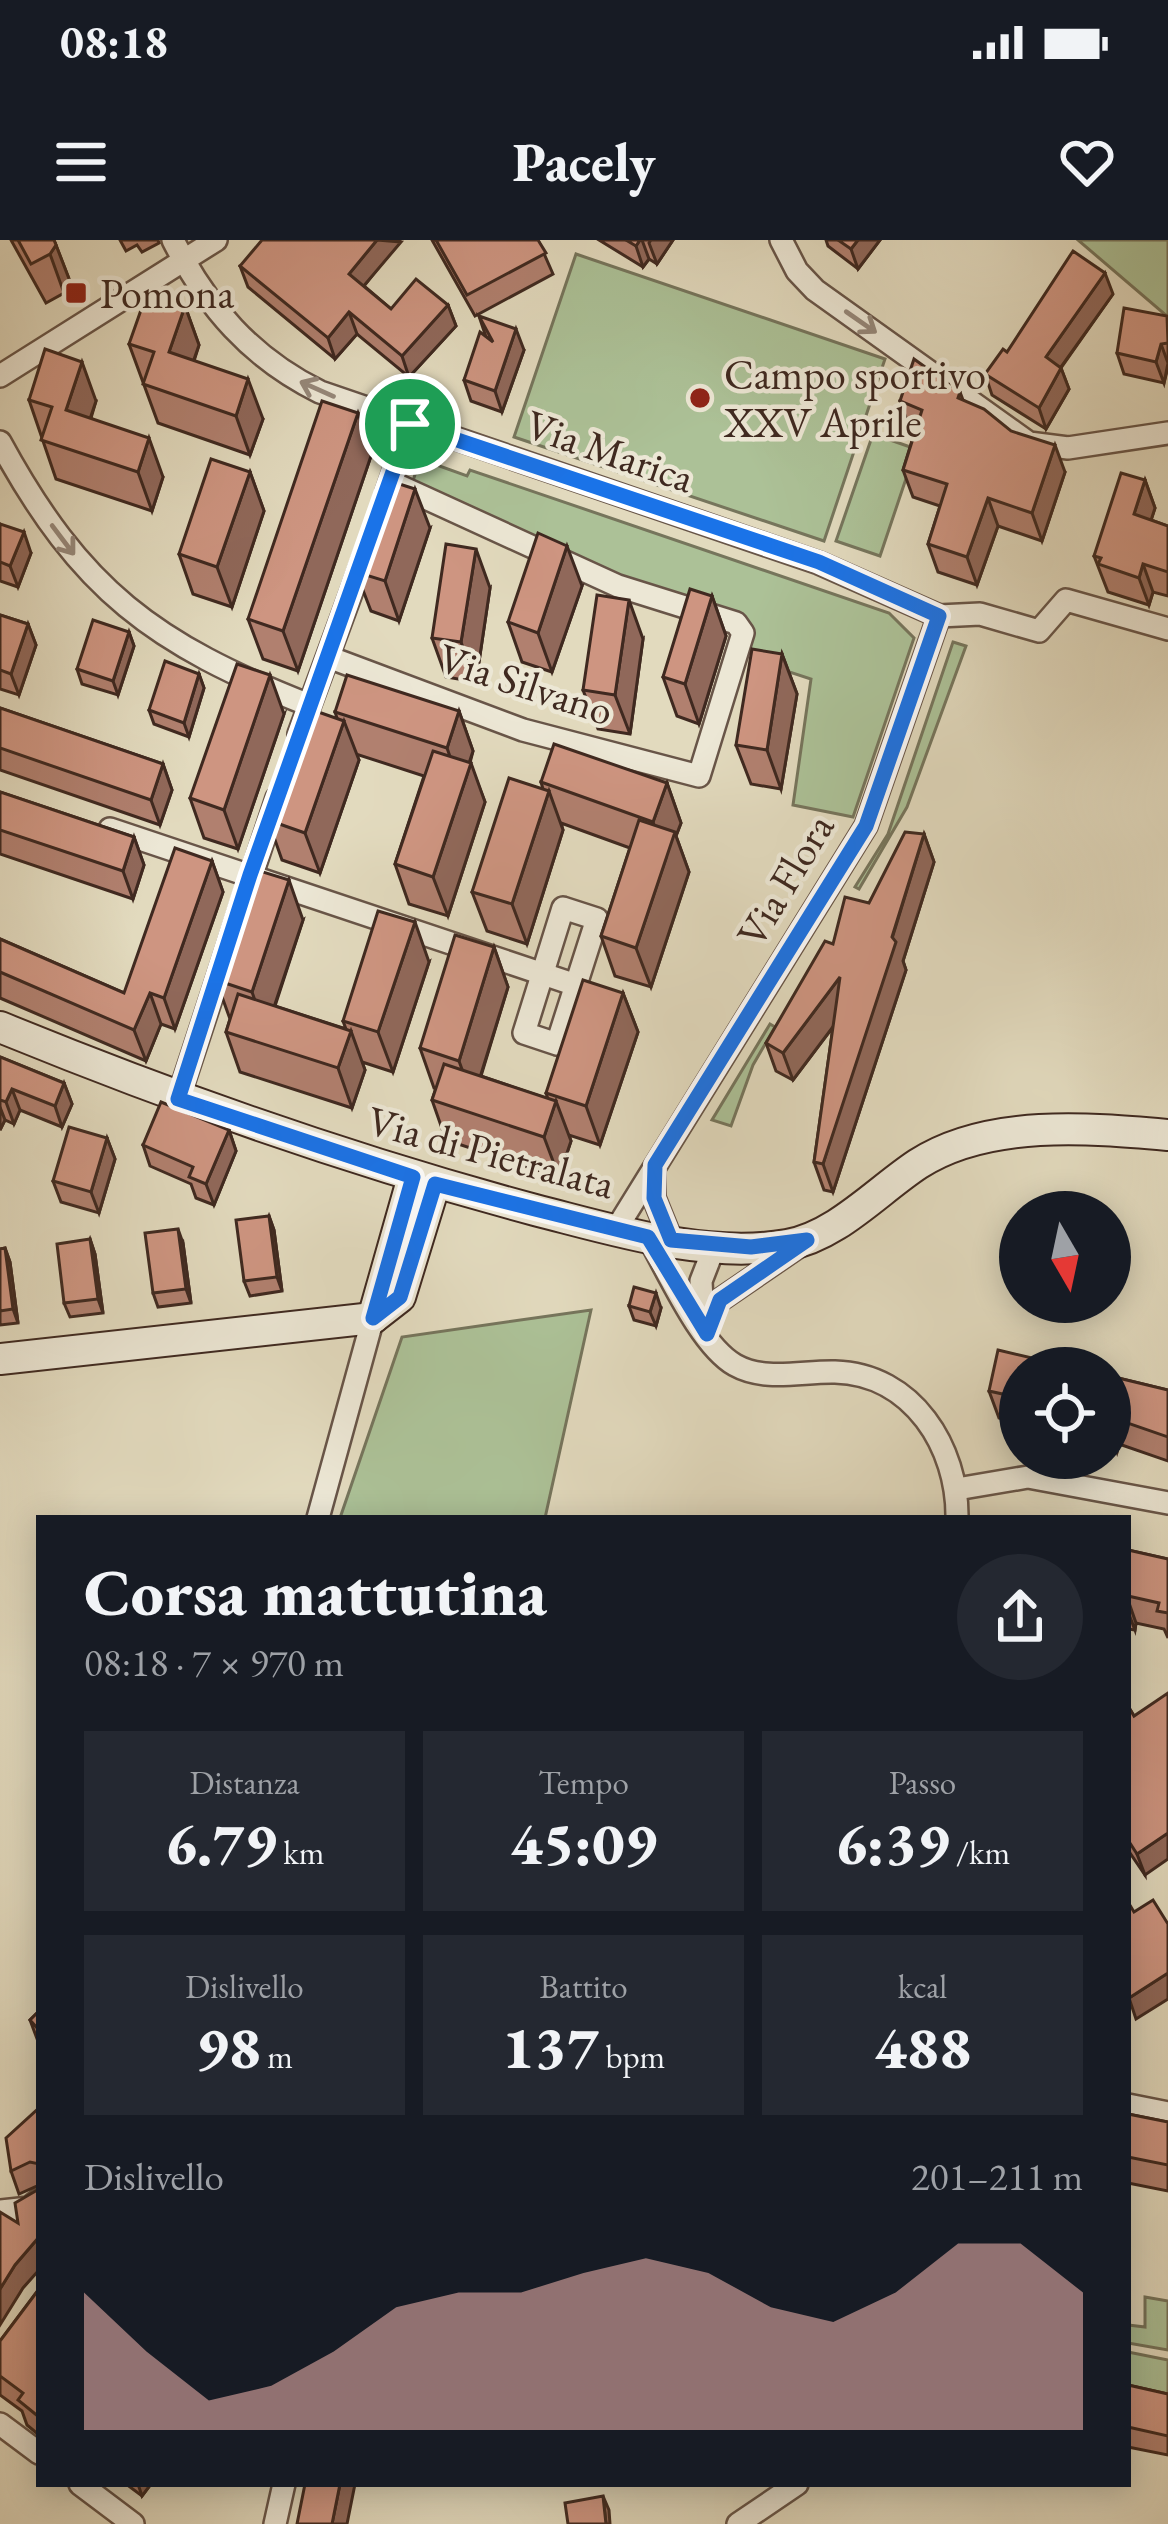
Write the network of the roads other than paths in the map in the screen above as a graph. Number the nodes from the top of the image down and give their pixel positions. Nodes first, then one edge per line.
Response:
1 (216, 240) edge
2 (781, 240) edge
3 (178, 250) edge
4 (0, 376) edge
5 (410, 424) junction
6 (1168, 433) edge
7 (0, 442) edge
8 (391, 481) junction
9 (939, 616) junction
10 (1168, 629) edge
11 (331, 658) junction
12 (309, 705) junction
13 (86, 821) edge
14 (250, 875) junction
15 (543, 974) junction
16 (576, 985) junction
17 (0, 1027) edge
18 (178, 1099) junction
19 (1168, 1135) edge
20 (655, 1165) junction
21 (424, 1180) junction
22 (615, 1231) junction
23 (660, 1239) junction
24 (807, 1240) junction
25 (715, 1245) junction
26 (720, 1300) junction
27 (373, 1318) junction
28 (707, 1334) junction
29 (0, 1359) edge
30 (958, 1489) junction
31 (1168, 1503) edge
32 (319, 1515) edge
33 (957, 1515) edge
34 (1131, 2106) edge
35 (1168, 2113) edge
36 (36, 2202) edge
37 (0, 2211) edge
38 (0, 2424) edge
39 (36, 2451) edge
40 (84, 2487) edge
41 (283, 2487) edge
42 (793, 2487) edge
43 (133, 2524) edge
44 (275, 2524) edge
45 (738, 2524) edge

1 - 3 street
2 -> 6 street
3 - 4 street
5 -> 3 street, Via Marica
5 - 8 street
5 - 9 street, Via Marica
7 -> 12 street
8 - 11 street
8 - 11 street, Via Silvano
9 - 10 street
9 - 20 street, Via Flora
11 - 12 street
12 - 14 street
13 - 14 street
14 - 15 street
14 - 18 street
15 - 16 street
15 - 16 street
15 - 16 street
17 - 18 street, Via di Pietralata
18 - 21 street, Via di Pietralata
19 - 24 street, Via di Pietralata
20 - 22 street, Via Flora
20 - 23 street
21 - 22 street, Via di Pietralata
21 - 27 street
22 - 23 street, Via di Pietralata
23 - 25 street, Via di Pietralata
23 - 28 street
24 - 25 street, Via di Pietralata
24 - 26 street
25 - 26 street
25 - 28 street
26 - 28 street
27 - 29 street
27 - 32 street
28 - 30 street
30 - 31 street
30 - 33 street
34 - 35 street
36 - 37 street
38 - 39 street
40 - 43 street
41 - 44 street
42 - 45 street

